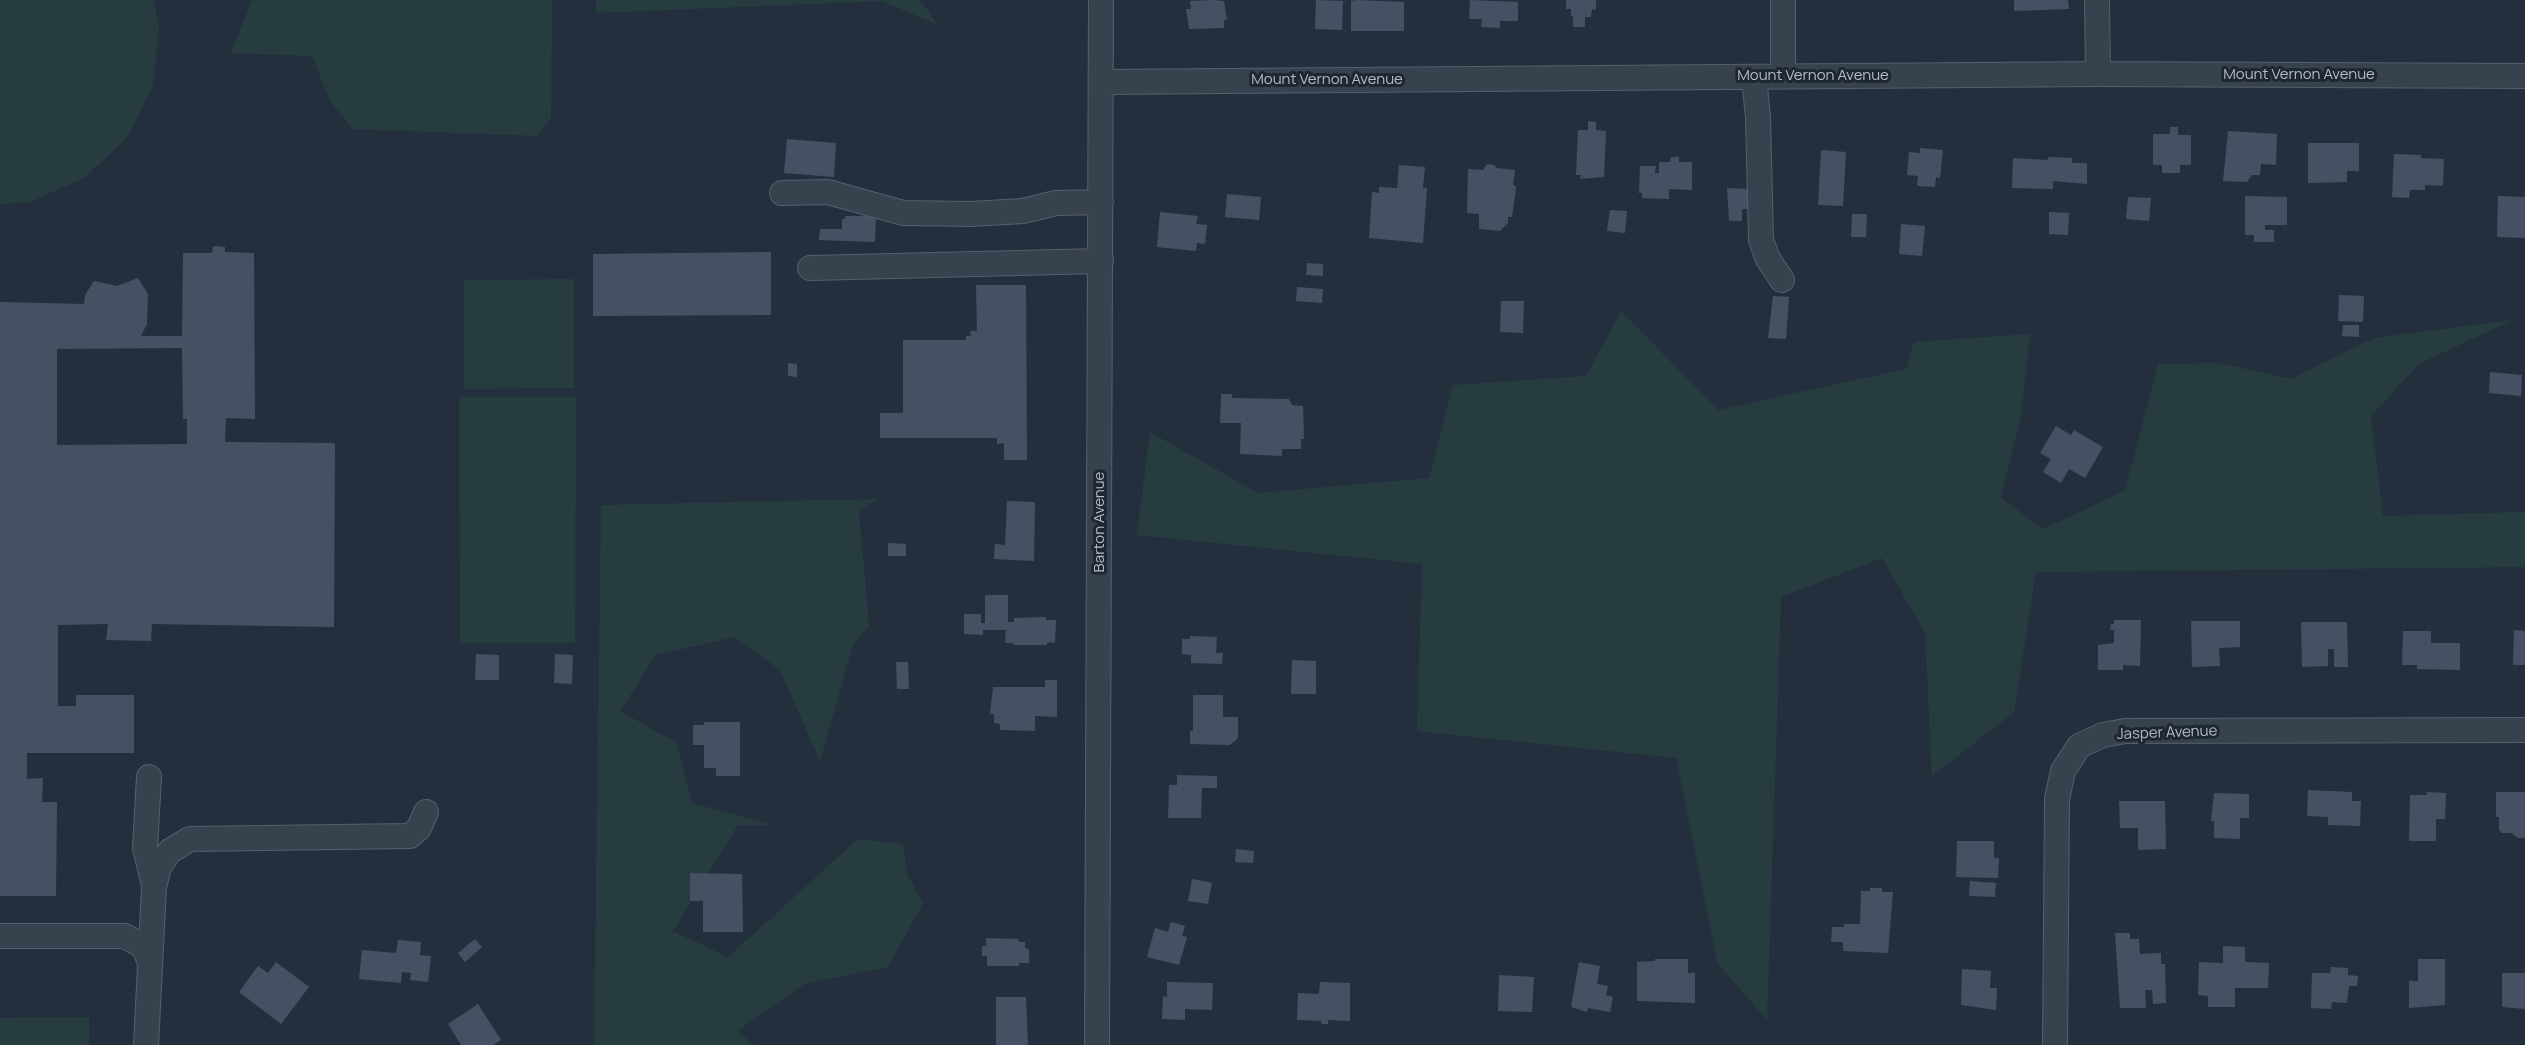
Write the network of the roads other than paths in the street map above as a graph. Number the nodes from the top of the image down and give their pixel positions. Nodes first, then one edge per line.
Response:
1 (1101, 0) edge
2 (1783, 0) edge
3 (2097, 0) edge
4 (2098, 74) junction
5 (1783, 76) junction
6 (2525, 76) edge
7 (1754, 77) junction
8 (1102, 82) junction
9 (782, 193) dead end
10 (1101, 202) junction
11 (1101, 261) junction
12 (810, 268) dead end
13 (1782, 279) dead end
14 (2525, 730) edge
15 (150, 777) dead end
16 (426, 812) dead end
17 (154, 887) junction
18 (0, 936) edge
19 (150, 963) junction
20 (146, 1045) edge
21 (1097, 1045) edge
22 (2055, 1045) edge

1 - 8 street, Barton Avenue
2 - 5 street
3 - 4 street
4 - 5 street, Mount Vernon Avenue
4 - 6 street, Mount Vernon Avenue
5 - 7 street, Mount Vernon Avenue
7 - 8 street, Mount Vernon Avenue
7 - 13 street
8 - 10 street, Barton Avenue
9 - 10 street
10 - 11 street, Barton Avenue
11 - 12 street
11 - 21 street, Barton Avenue
14 - 22 street, Jasper Avenue
15 - 17 street
16 - 17 street
17 - 19 street
18 - 19 street
19 - 20 street

